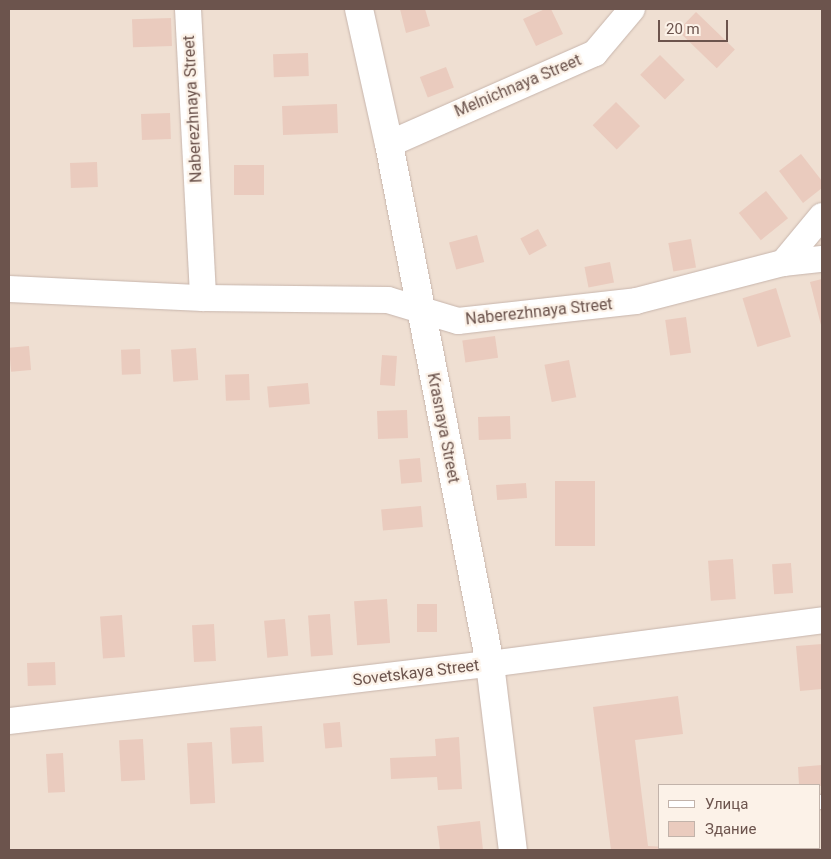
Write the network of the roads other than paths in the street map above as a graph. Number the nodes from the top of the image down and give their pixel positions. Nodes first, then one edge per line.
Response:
1 (188, 9) edge
2 (359, 9) edge
3 (632, 9) edge
4 (389, 144) junction
5 (822, 216) edge
6 (822, 259) edge
7 (783, 263) junction
8 (9, 289) edge
9 (203, 298) junction
10 (420, 312) junction
11 (822, 620) edge
12 (490, 664) junction
13 (9, 721) edge
14 (513, 850) edge

1 - 9 street, Naberezhnaya Street
2 - 4 street, Krasnaya Street
3 - 4 street, Melnichnaya Street
4 - 10 street, Krasnaya Street
5 - 7 street
6 - 7 street, Naberezhnaya Street
7 - 10 street, Naberezhnaya Street
8 - 9 street, Naberezhnaya Street
9 - 10 street, Naberezhnaya Street
10 - 12 street, Krasnaya Street
11 - 12 street, Sovetskaya Street
12 - 13 street, Sovetskaya Street
12 - 14 street, Krasnaya Street

